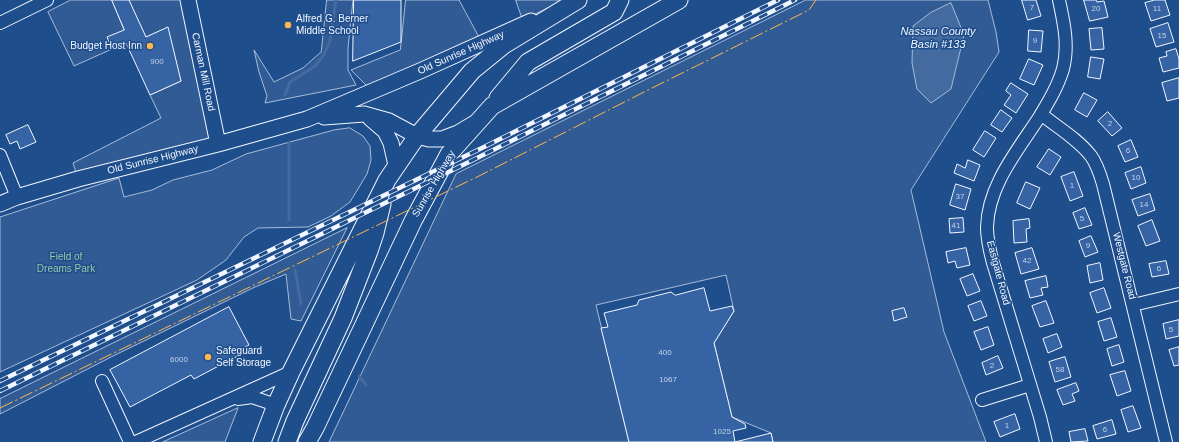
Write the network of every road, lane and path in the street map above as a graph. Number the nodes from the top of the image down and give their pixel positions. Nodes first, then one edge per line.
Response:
1 (47, 0) edge
2 (188, 0) edge
3 (620, 0) edge
4 (1059, 0) edge
5 (674, 1) edge
6 (574, 2) edge
7 (0, 23) edge
8 (492, 106) junction
9 (364, 114) junction
10 (1041, 114) junction
11 (307, 119) junction
12 (478, 122) junction
13 (417, 136) junction
14 (218, 144) junction
15 (0, 155) edge
16 (396, 165) junction
17 (387, 180) junction
18 (17, 197) junction
19 (0, 204) edge
20 (1179, 294) edge
21 (1133, 305) junction
22 (291, 372) junction
23 (102, 381) dead end
24 (1030, 385) junction
25 (227, 400) junction
26 (982, 400) dead end
27 (276, 405) junction
28 (130, 442) edge
29 (136, 442) edge
30 (262, 442) edge
31 (287, 442) edge
32 (307, 442) edge
33 (1046, 442) edge
34 (1166, 442) edge

1 - 7 street
2 - 14 main road, Carman Mill Road
3 - 8 highway
4 - 10 street, Eastgate Road
5 - 8 highway, Sunrise Highway
6 - 11 main road, Old Sunrise Highway
6 - 13 highway
8 - 12 highway, Sunrise Highway
9 - 11 main road, Old Sunrise Highway
9 - 13 main road, Old Sunrise Highway
9 - 16 main road
10 - 21 street, Westgate Road
10 - 24 street, Eastgate Road
11 - 14 main road, Old Sunrise Highway
12 - 13 main road, Old Sunrise Highway
12 - 32 highway, Sunrise Highway
13 - 16 highway
14 - 18 main road, Old Sunrise Highway
15 - 18 street
16 - 17 highway
17 - 22 highway
17 - 31 highway
18 - 19 main road, Old Sunrise Highway
20 - 21 street
21 - 34 street, Westgate Road
22 - 25 street
22 - 27 highway
23 - 28 street
24 - 26 street
24 - 33 street, Eastgate Road
25 - 27 street
25 - 29 street
27 - 30 highway

